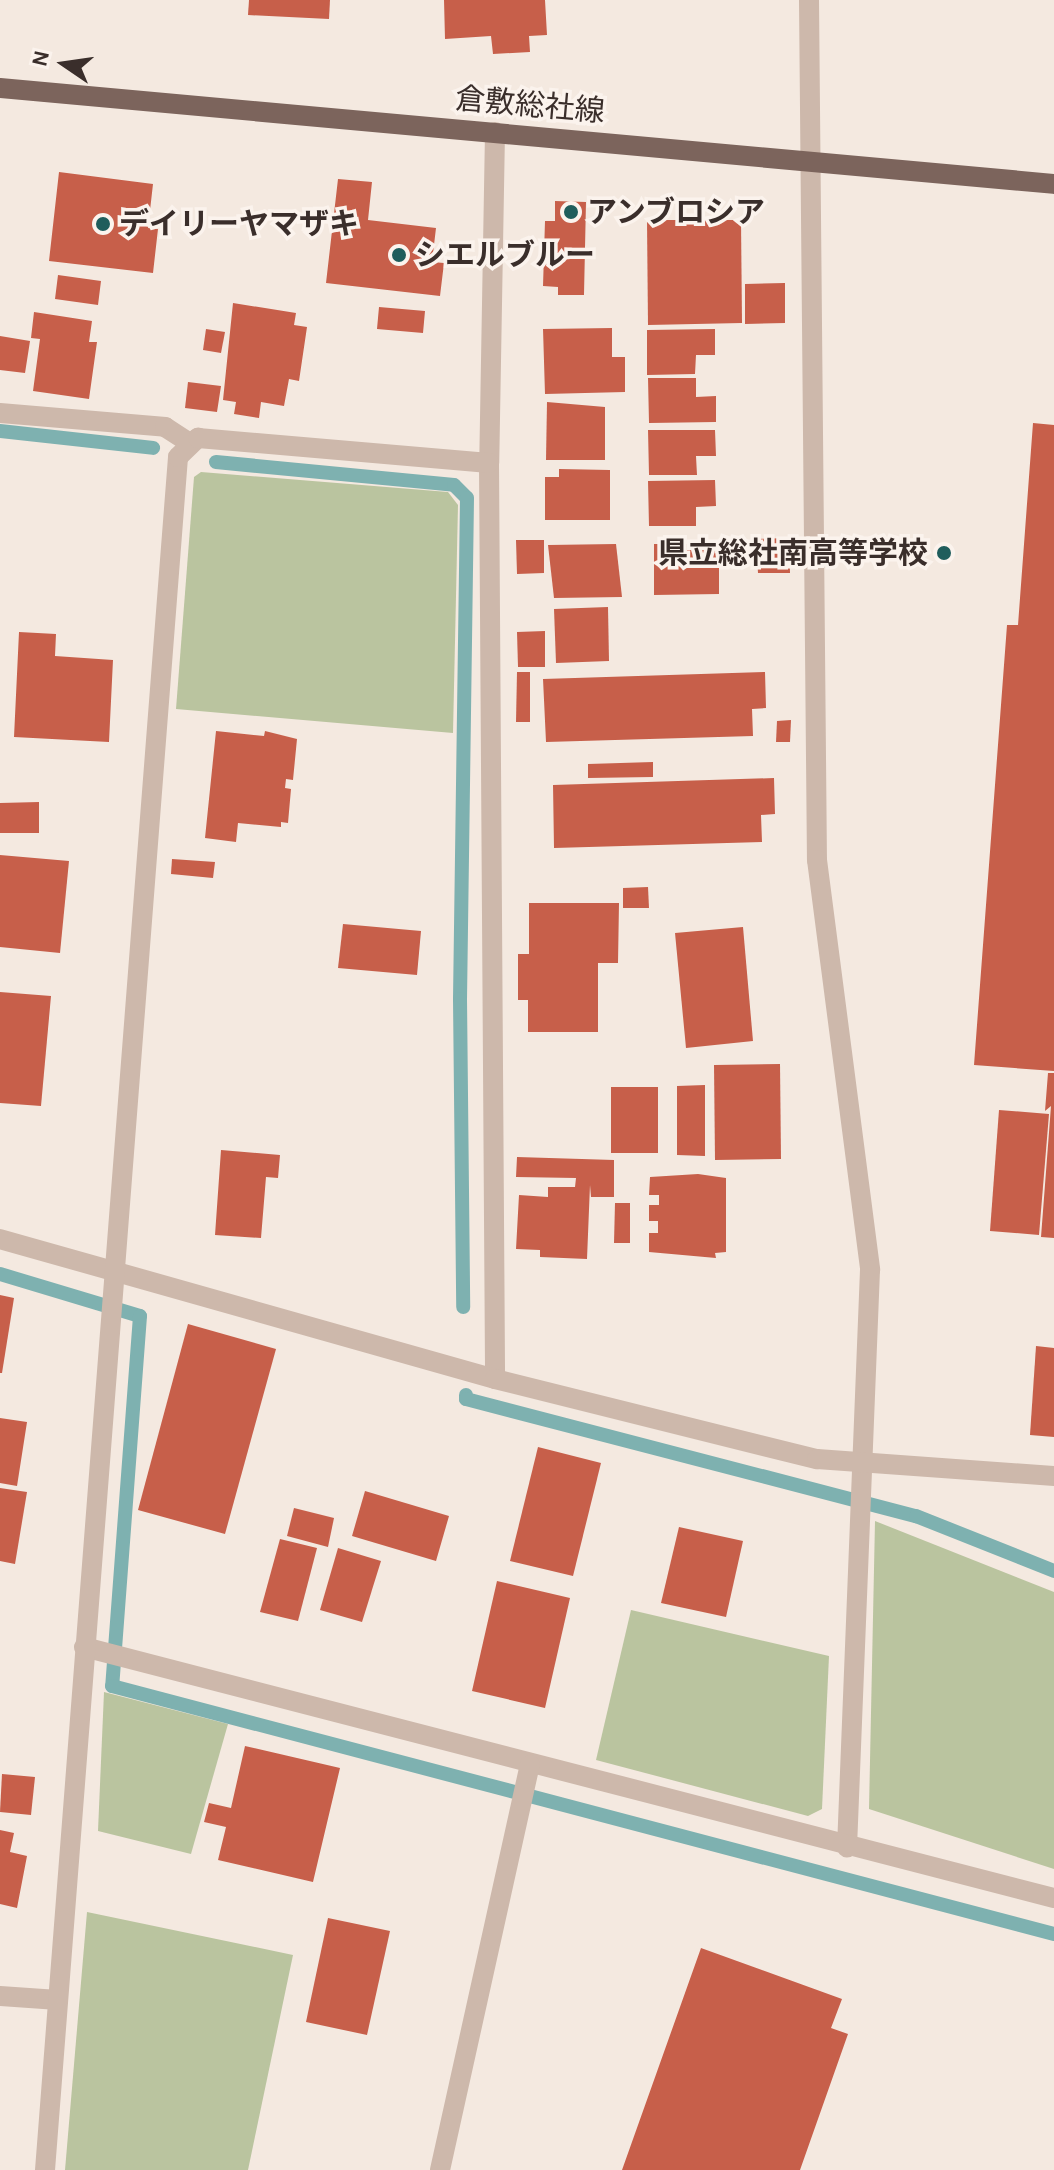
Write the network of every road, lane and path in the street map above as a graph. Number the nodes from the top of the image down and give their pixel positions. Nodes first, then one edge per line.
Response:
1 (809, 0) edge
2 (0, 88) edge
3 (495, 132) junction
4 (812, 161) junction
5 (1054, 184) edge
6 (0, 413) edge
7 (188, 442) junction
8 (489, 463) junction
9 (0, 1239) edge
10 (115, 1272) junction
11 (495, 1379) junction
12 (861, 1461) junction
13 (1054, 1476) edge
14 (92, 1649) junction
15 (528, 1775) junction
16 (847, 1848) junction
17 (1054, 1898) edge
18 (0, 1996) edge
19 (58, 2000) junction
20 (45, 2170) edge
21 (440, 2170) edge

1 - 4 street
2 - 3 main road, 倉敷総社線
3 - 4 main road, 倉敷総社線
3 - 8 street
4 - 5 main road, 倉敷総社線
4 - 12 street
6 - 7 street
7 - 8 street
7 - 10 street
8 - 11 street
9 - 10 street
10 - 11 street
10 - 14 street
11 - 12 street
12 - 13 street
12 - 16 street
14 - 15 street
14 - 19 street
15 - 16 street
15 - 21 street
16 - 17 street
18 - 19 street
19 - 20 street

